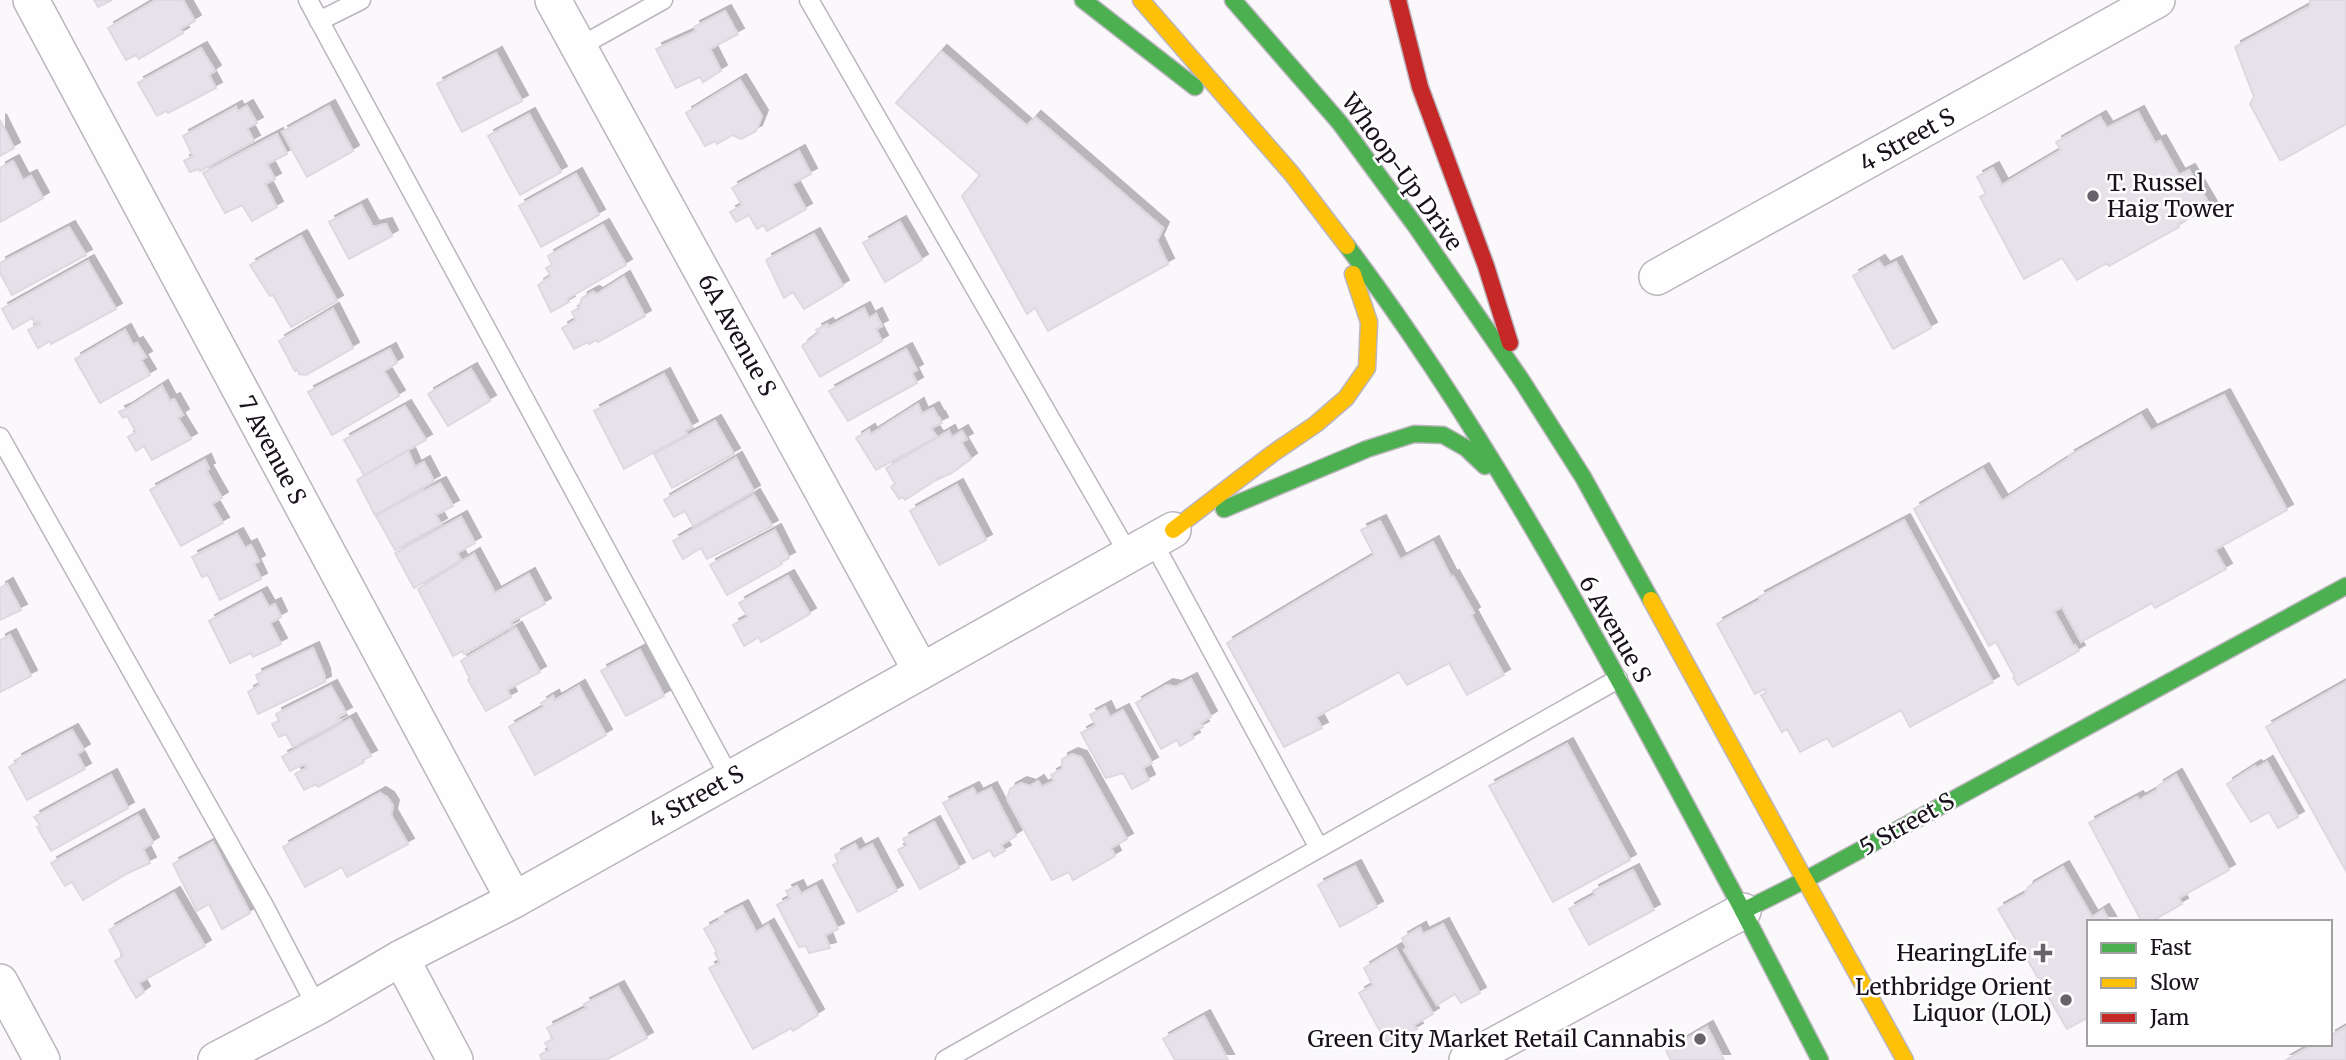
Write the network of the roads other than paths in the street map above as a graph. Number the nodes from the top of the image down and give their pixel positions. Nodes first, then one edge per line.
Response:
1 (31, 0) edge
2 (308, 0) edge
3 (361, 0) edge
4 (553, 0) edge
5 (663, 0) edge
6 (809, 0) edge
7 (1083, 0) edge
8 (1141, 0) edge
9 (1233, 0) edge
10 (1398, 0) edge
11 (2157, 0) edge
12 (319, 21) junction
13 (579, 47) junction
14 (1267, 143) junction
15 (1340, 239) junction
16 (1657, 277) dead end
17 (1522, 381) junction
18 (0, 436) edge
19 (1506, 485) junction
20 (1152, 542) junction
21 (2346, 586) edge
22 (921, 671) junction
23 (1618, 679) junction
24 (730, 778) junction
25 (1319, 848) junction
26 (1805, 880) junction
27 (514, 900) junction
28 (1743, 911) junction
29 (401, 958) junction
30 (0, 982) edge
31 (317, 1007) junction
32 (42, 1060) edge
33 (216, 1060) edge
34 (454, 1060) edge
35 (945, 1060) edge
36 (1467, 1060) edge
37 (1820, 1060) edge
38 (1905, 1060) edge

1 - 27 street, 7 Avenue S
2 - 12 lane
3 - 12 lane
4 - 13 street, 6A Avenue S
5 - 13 lane
6 - 20 lane
7 - 14 main road
8 - 14 main road
9 - 17 main road, Whoop-Up Drive
10 - 17 main road
11 - 16 street, 4 Street S
12 - 24 lane
13 - 22 street, 6A Avenue S
14 - 15 main road
15 - 19 main road, 6 Avenue S
15 - 20 main road
17 - 26 main road, 6 Avenue S
18 - 31 lane
19 - 20 main road
19 - 23 main road, 6 Avenue S
20 - 22 street, 4 Street S
20 - 25 lane
21 - 26 main road, 5 Street S
22 - 24 street, 4 Street S
23 - 25 lane
23 - 28 main road, 6 Avenue S
24 - 27 street, 4 Street S
25 - 35 lane
26 - 28 main road, 5 Street S
26 - 38 main road, 6 Avenue S
27 - 29 street, 4 Street S
28 - 36 street, 5 Street S
28 - 37 main road, 6 Avenue S
29 - 31 street, 4 Street S
29 - 34 street
30 - 32 street
31 - 33 street, 4 Street S

